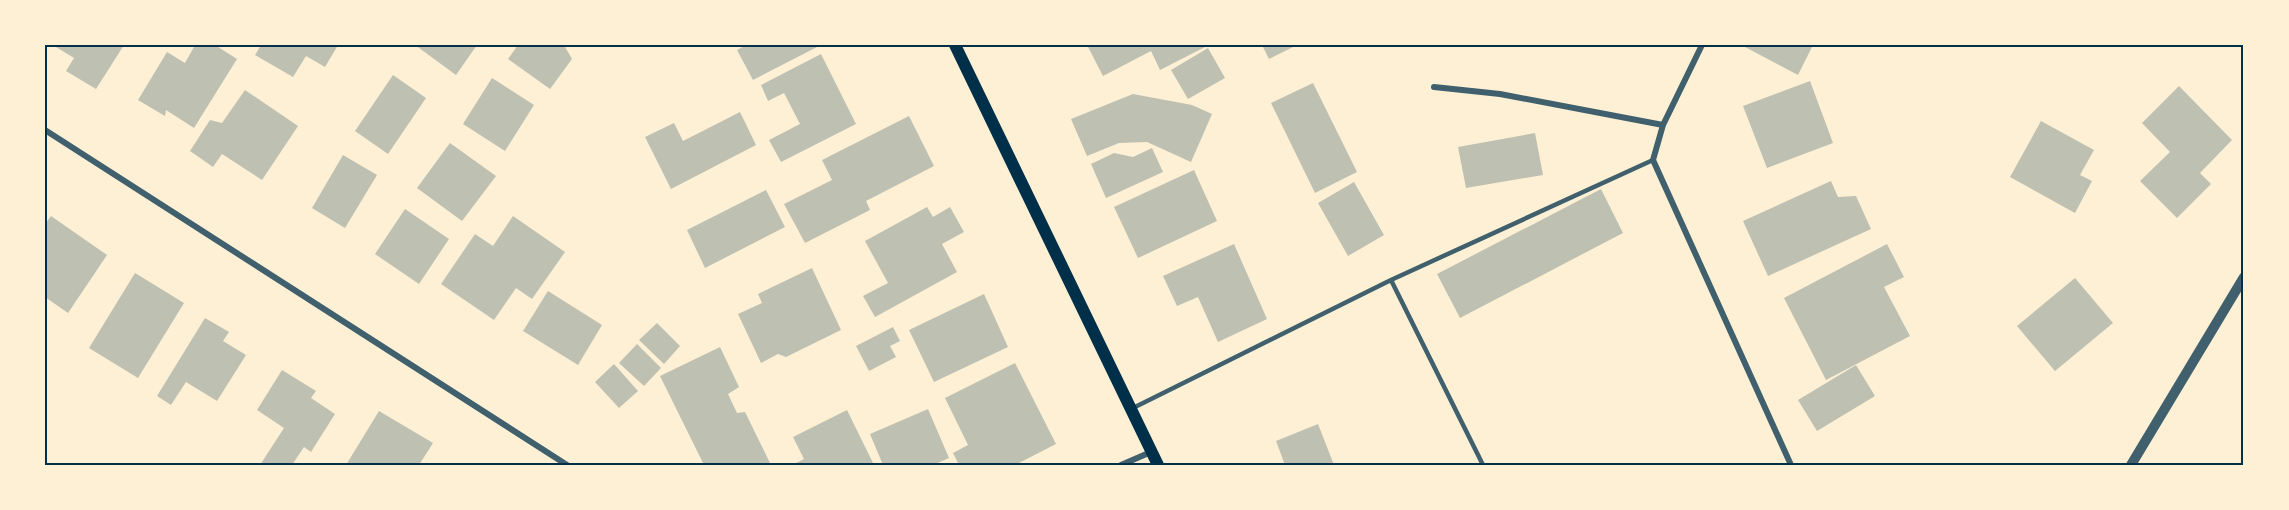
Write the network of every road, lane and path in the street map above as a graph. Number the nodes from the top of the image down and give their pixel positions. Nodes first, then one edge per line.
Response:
1 (955, 45) edge
2 (1702, 45) edge
3 (1434, 87) dead end
4 (1663, 125) junction
5 (45, 130) edge
6 (1653, 160) junction
7 (2244, 277) edge
8 (1391, 280) junction
9 (1131, 409) junction
10 (1152, 451) junction
11 (567, 465) edge
12 (1121, 465) edge
13 (1158, 465) edge
14 (1484, 465) edge
15 (1791, 465) edge
16 (2131, 465) edge

1 - 9 main road
2 - 4 street
3 - 4 street
4 - 6 street
5 - 11 street
6 - 8 lane
6 - 15 street
7 - 16 street
8 - 9 lane
8 - 14 lane
9 - 10 main road
10 - 12 street
10 - 13 main road

